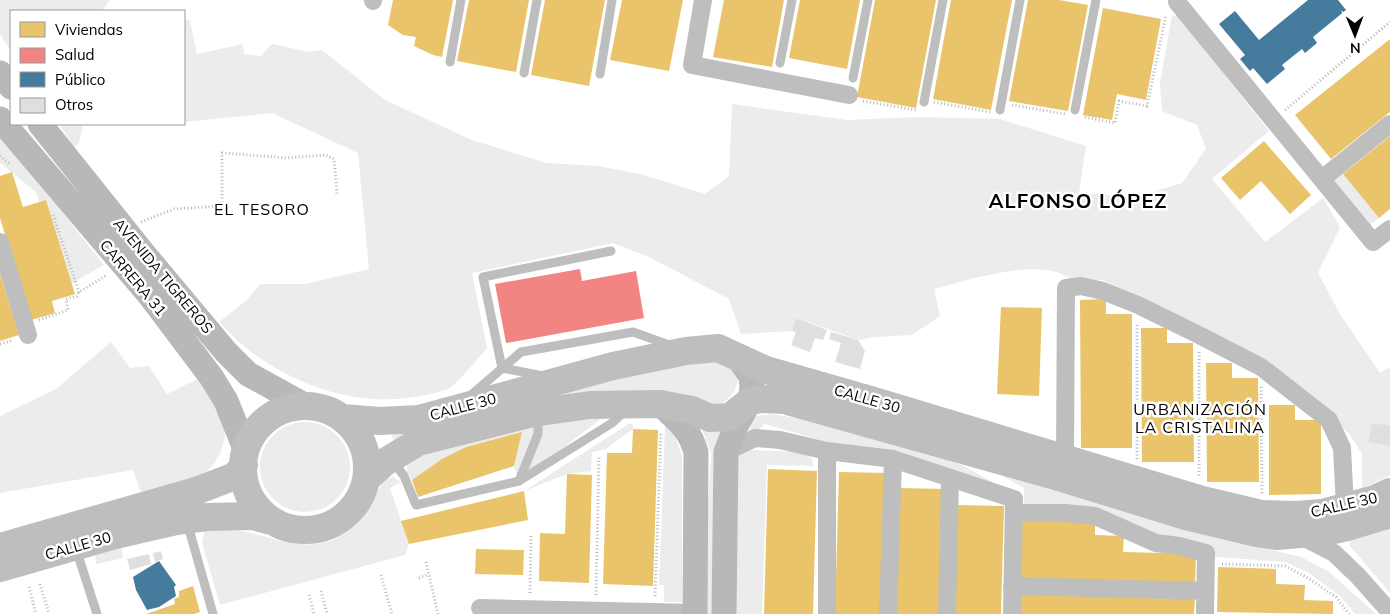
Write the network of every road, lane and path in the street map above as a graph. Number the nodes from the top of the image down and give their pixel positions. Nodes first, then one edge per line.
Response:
1 (461, 0) edge
2 (537, 0) edge
3 (612, 0) edge
4 (703, 0) edge
5 (792, 0) edge
6 (868, 0) edge
7 (943, 0) edge
8 (1020, 0) edge
9 (1096, 0) edge
10 (1174, 0) edge
11 (1390, 22) edge
12 (450, 62) dead end
13 (780, 63) dead end
14 (0, 73) edge
15 (524, 73) dead end
16 (600, 74) dead end
17 (853, 78) dead end
18 (10, 86) edge
19 (849, 96) joint
20 (924, 102) junction
21 (1000, 110) junction
22 (1075, 110) junction
23 (0, 119) edge
24 (1273, 120) junction
25 (1390, 124) edge
26 (41, 125) edge
27 (1322, 179) junction
28 (337, 194) dead end
29 (51, 207) dead end
30 (1390, 229) edge
31 (126, 231) junction
32 (0, 242) edge
33 (611, 251) dead end
34 (123, 266) junction
35 (79, 292) junction
36 (1138, 305) junction
37 (26, 330) joint
38 (1199, 335) junction
39 (686, 351) junction
40 (739, 360) junction
41 (502, 368) junction
42 (1261, 368) junction
43 (558, 380) junction
44 (750, 401) junction
45 (632, 404) junction
46 (660, 404) junction
47 (306, 406) junction
48 (454, 409) junction
49 (526, 415) junction
50 (342, 418) junction
51 (828, 451) junction
52 (726, 452) junction
53 (599, 455) dead end
54 (245, 458) junction
55 (391, 458) junction
56 (1065, 458) junction
57 (893, 459) junction
58 (366, 479) junction
59 (950, 479) junction
60 (1136, 480) junction
61 (519, 481) junction
62 (1390, 492) edge
63 (1199, 499) junction
64 (1014, 506) junction
65 (1345, 507) junction
66 (1262, 514) junction
67 (1390, 514) edge
68 (186, 520) junction
69 (275, 522) junction
70 (531, 535) dead end
71 (1298, 535) junction
72 (0, 547) edge
73 (75, 547) junction
74 (426, 562) dead end
75 (1206, 563) junction
76 (0, 568) edge
77 (429, 574) junction
78 (381, 575) dead end
79 (419, 578) dead end
80 (40, 584) dead end
81 (1012, 586) junction
82 (28, 587) dead end
83 (321, 591) dead end
84 (1205, 591) junction
85 (308, 595) dead end
86 (480, 608) dead end
87 (529, 609) junction
88 (595, 610) junction
89 (655, 612) junction
90 (1390, 612) edge
91 (36, 614) edge
92 (49, 614) edge
93 (97, 614) edge
94 (213, 614) edge
95 (314, 614) edge
96 (327, 614) edge
97 (392, 614) edge
98 (438, 614) edge
99 (695, 614) edge
100 (724, 614) edge
101 (827, 614) edge
102 (888, 614) edge
103 (947, 614) edge
104 (1012, 614) edge
105 (1205, 614) edge
106 (1349, 614) edge

1 - 12 lane
2 - 15 lane
3 - 16 lane
4 - 19 street
5 - 13 lane
6 - 17 lane
7 - 20 lane
8 - 21 lane
9 - 22 lane
10 - 22 path
10 - 24 street
11 - 24 path
14 - 18 main road
19 - 20 path
20 - 21 path
21 - 22 path
23 - 34 main road, CARRERA 31
24 - 27 street
25 - 27 street
26 - 31 main road, AVENIDA TIGREROS
27 - 30 street
28 - 31 path
29 - 35 path
31 - 47 main road, AVENIDA TIGREROS
32 - 37 street
33 - 41 lane
34 - 35 path
34 - 54 main road, CARRERA 31
35 - 37 path
36 - 38 street
36 - 56 street
36 - 60 path
38 - 42 street
38 - 63 path
39 - 40 main road, CALLE 30
39 - 41 lane
39 - 43 main road, CALLE 30
40 - 44 main road
40 - 56 main road, CALLE 30
41 - 43 lane
41 - 48 lane
42 - 65 street
42 - 66 path
43 - 48 main road, CALLE 30
44 - 46 main road, CALLE 30
44 - 52 main road
44 - 71 main road, CALLE 30
45 - 46 main road, CALLE 30
45 - 49 main road, CALLE 30
45 - 61 lane
46 - 89 path
46 - 99 main road
47 - 50 main road
47 - 54 main road
48 - 50 main road, CALLE 30
49 - 55 main road, CALLE 30
49 - 61 lane
50 - 58 main road
51 - 52 street
51 - 57 street
51 - 101 street
52 - 100 main road
53 - 88 path
54 - 69 main road
54 - 72 main road, CALLE 30
55 - 58 main road, CALLE 30
55 - 61 lane
56 - 60 main road, CALLE 30
57 - 59 street
57 - 102 street
58 - 69 main road
59 - 64 street
59 - 103 street
60 - 63 main road, CALLE 30
62 - 65 main road, CALLE 30
63 - 66 main road, CALLE 30
64 - 75 street
64 - 81 street
65 - 66 main road, CALLE 30
67 - 71 main road, CALLE 30
68 - 69 main road, CALLE 30
68 - 73 main road, CALLE 30
68 - 94 lane
70 - 87 path
71 - 90 street
73 - 76 main road, CALLE 30
73 - 93 lane
74 - 77 path
75 - 84 street
75 - 106 path
77 - 79 path
77 - 98 path
78 - 97 path
80 - 92 path
81 - 84 street
81 - 104 street
82 - 91 path
83 - 96 path
84 - 105 street
85 - 95 path
86 - 87 street
87 - 88 street
88 - 89 street
89 - 99 street

